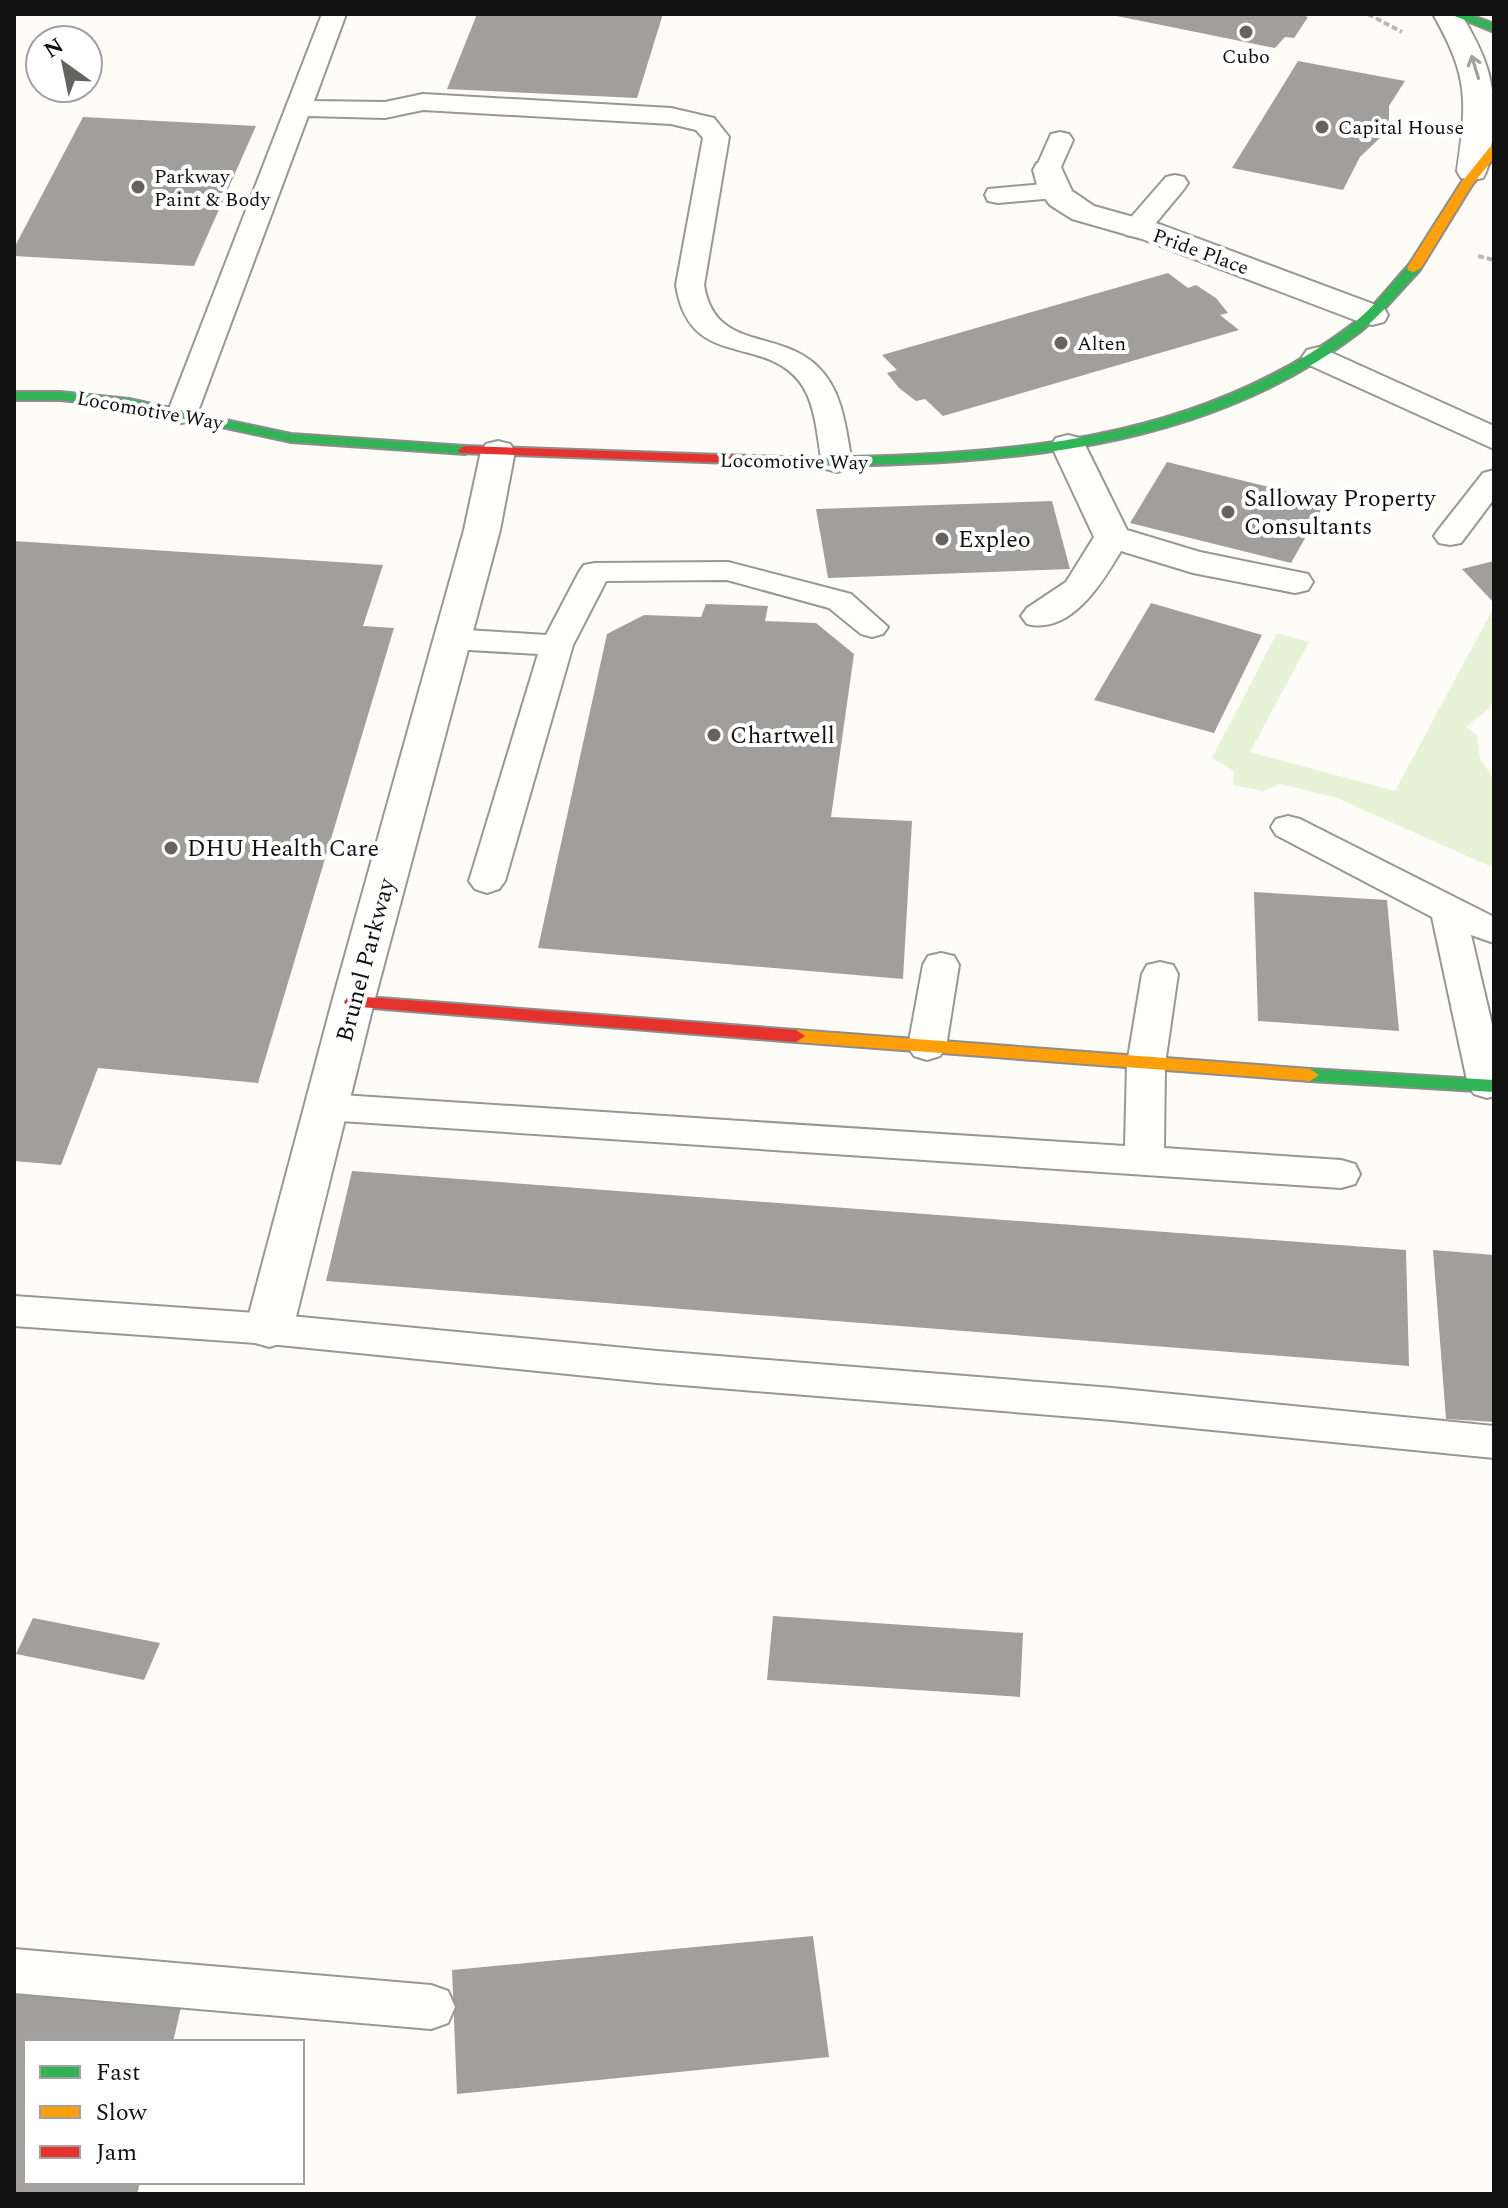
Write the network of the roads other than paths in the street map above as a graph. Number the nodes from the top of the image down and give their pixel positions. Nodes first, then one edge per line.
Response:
1 (334, 14) edge
2 (1447, 14) edge
3 (1456, 14) edge
4 (1494, 28) edge
5 (298, 108) junction
6 (1060, 140) dead end
7 (1494, 150) edge
8 (1472, 171) junction
9 (1052, 181) junction
10 (1175, 183) dead end
11 (998, 195) dead end
12 (1136, 229) junction
13 (1372, 315) junction
14 (1319, 357) junction
15 (14, 396) edge
16 (182, 414) junction
17 (1494, 439) edge
18 (1068, 445) junction
19 (498, 451) junction
20 (837, 463) junction
21 (1494, 479) edge
22 (1450, 536) dead end
23 (1112, 537) junction
24 (1295, 582) dead end
25 (1040, 616) dead end
26 (872, 627) dead end
27 (452, 639) junction
28 (557, 645) junction
29 (1288, 827) dead end
30 (487, 881) dead end
31 (1448, 911) junction
32 (1494, 931) edge
33 (941, 965) dead end
34 (1160, 974) dead end
35 (353, 1002) junction
36 (927, 1047) junction
37 (1146, 1064) junction
38 (1491, 1086) edge
39 (326, 1107) junction
40 (1144, 1161) junction
41 (1341, 1174) dead end
42 (14, 1311) edge
43 (269, 1329) junction
44 (1494, 1442) edge
45 (14, 1971) edge
46 (431, 2007) dead end

1 - 5 lane
8 -> 2 street, Locomotive Way
3 - 4 street
5 - 16 lane
5 - 20 lane
6 - 9 lane
7 - 8 street, Locomotive Way
8 - 13 street, Locomotive Way
9 - 11 lane
9 - 12 street, Pride Place
10 - 12 lane
12 - 13 street, Pride Place
13 - 14 street, Locomotive Way
14 - 17 street
14 - 18 street, Locomotive Way
15 - 16 street, Locomotive Way
16 - 19 street, Locomotive Way
18 - 20 street, Locomotive Way
18 - 23 street
19 - 20 street, Locomotive Way
19 - 27 street, Brunel Parkway
21 - 22 lane
23 - 24 street
23 - 25 street
26 - 28 lane
27 - 28 lane
27 - 35 street, Brunel Parkway
28 - 30 lane
29 - 31 lane
31 - 32 lane
31 - 38 lane
33 - 36 lane
34 - 37 lane
35 - 36 street
35 - 39 street, Brunel Parkway
36 - 37 street
37 - 38 street
37 - 40 lane
39 - 40 lane
39 - 43 street, Brunel Parkway
40 - 41 lane
42 - 43 lane
43 - 44 lane
45 - 46 lane

